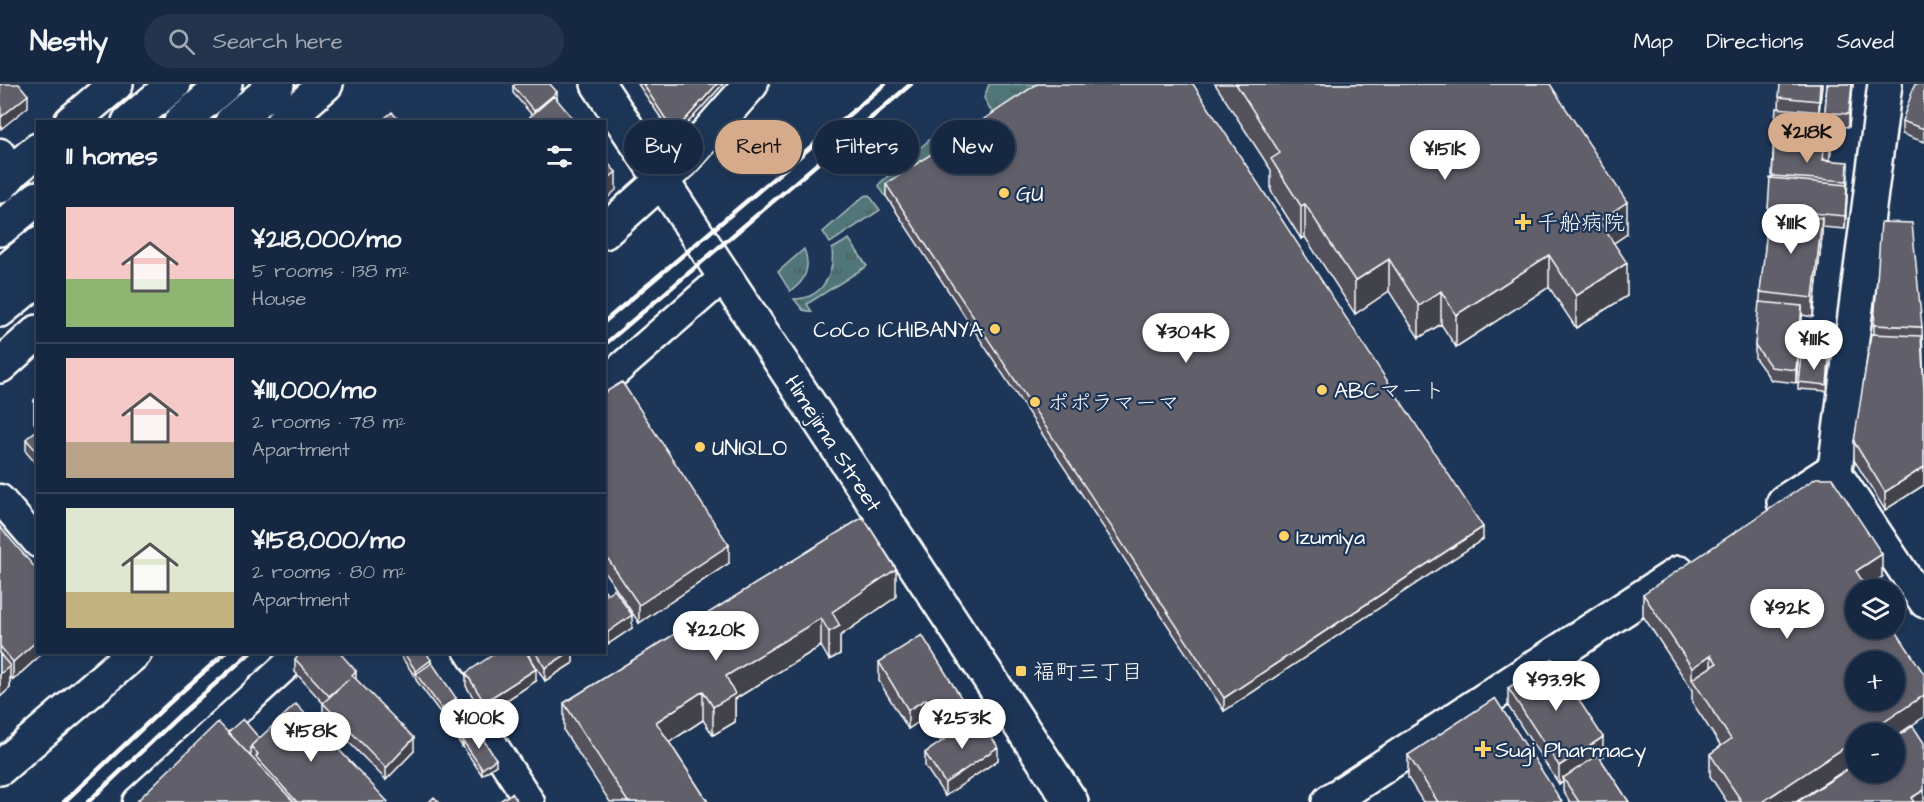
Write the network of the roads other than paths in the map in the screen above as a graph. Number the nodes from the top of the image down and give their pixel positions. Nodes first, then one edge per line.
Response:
1 (116, 84) edge
2 (174, 84) edge
3 (225, 84) edge
4 (277, 84) edge
5 (326, 84) edge
6 (598, 84) edge
7 (751, 84) edge
8 (1885, 84) edge
9 (73, 120) edge
10 (131, 120) edge
11 (183, 120) edge
12 (234, 120) edge
13 (285, 120) edge
14 (662, 180) junction
15 (36, 200) edge
16 (0, 229) edge
17 (606, 230) edge
18 (36, 246) edge
19 (0, 276) edge
20 (725, 276) junction
21 (36, 281) edge
22 (0, 310) edge
23 (36, 334) edge
24 (0, 366) edge
25 (606, 379) edge
26 (1834, 469) junction
27 (0, 499) edge
28 (1759, 519) edge
29 (36, 541) edge
30 (1703, 557) edge
31 (1924, 603) edge
32 (132, 654) edge
33 (300, 654) edge
34 (434, 654) edge
35 (0, 768) edge
36 (137, 802) edge
37 (530, 802) edge
38 (1071, 802) edge
39 (1329, 802) edge

1 - 9 main road
2 - 10 main road
3 - 11 main road
4 - 12 main road
5 - 13 main road
6 - 14 main road, Himejima Street
7 - 14 main road
8 - 26 main road
14 - 17 main road
14 - 20 main road, Himejima Street
15 - 16 main road
18 - 19 main road
20 - 25 street
20 - 38 main road, Himejima Street
21 - 22 main road
23 - 24 main road
26 - 28 main road
26 - 31 street
27 - 29 street
30 - 39 main road
32 - 35 main road
33 - 36 street
34 - 37 street

